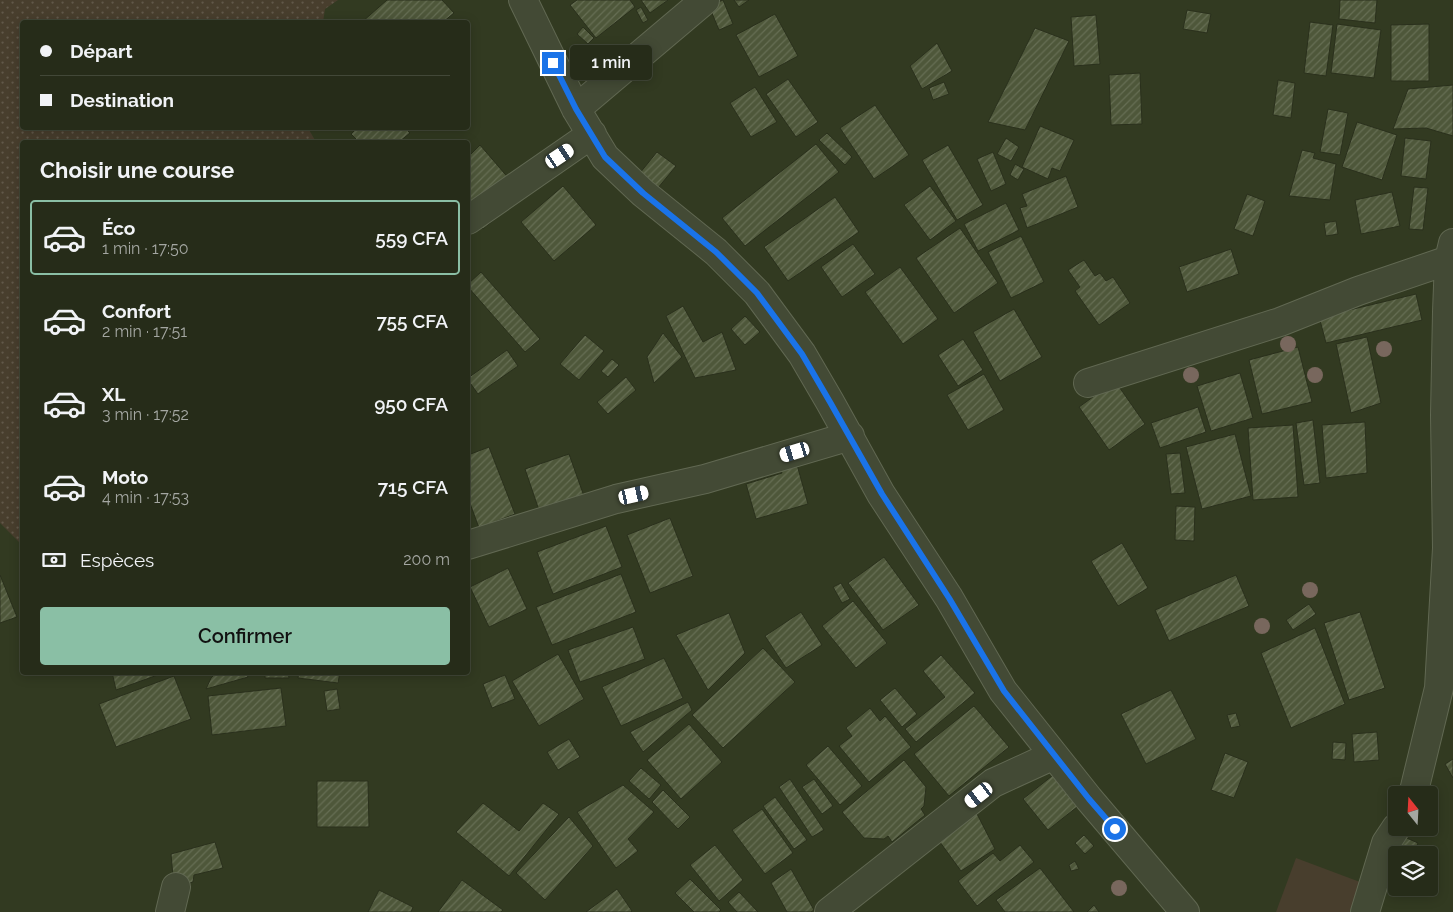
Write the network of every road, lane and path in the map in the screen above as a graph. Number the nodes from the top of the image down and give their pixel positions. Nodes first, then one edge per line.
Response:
1 (523, 0) edge
2 (705, 0) edge
3 (576, 109) junction
4 (592, 134) junction
5 (470, 219) edge
6 (1451, 252) edge
7 (1088, 383) dead end
8 (1449, 414) edge
9 (850, 436) junction
10 (470, 545) edge
11 (1054, 755) junction
12 (1415, 786) edge
13 (1391, 836) edge
14 (830, 912) edge
15 (1185, 912) edge
16 (1365, 912) edge

1 - 3 street
2 - 3 street
3 - 4 street
4 - 5 street
4 - 9 street
6 - 7 street
6 - 8 street
8 - 12 street
9 - 10 street
9 - 11 street
11 - 14 street
11 - 15 street
13 - 16 street

